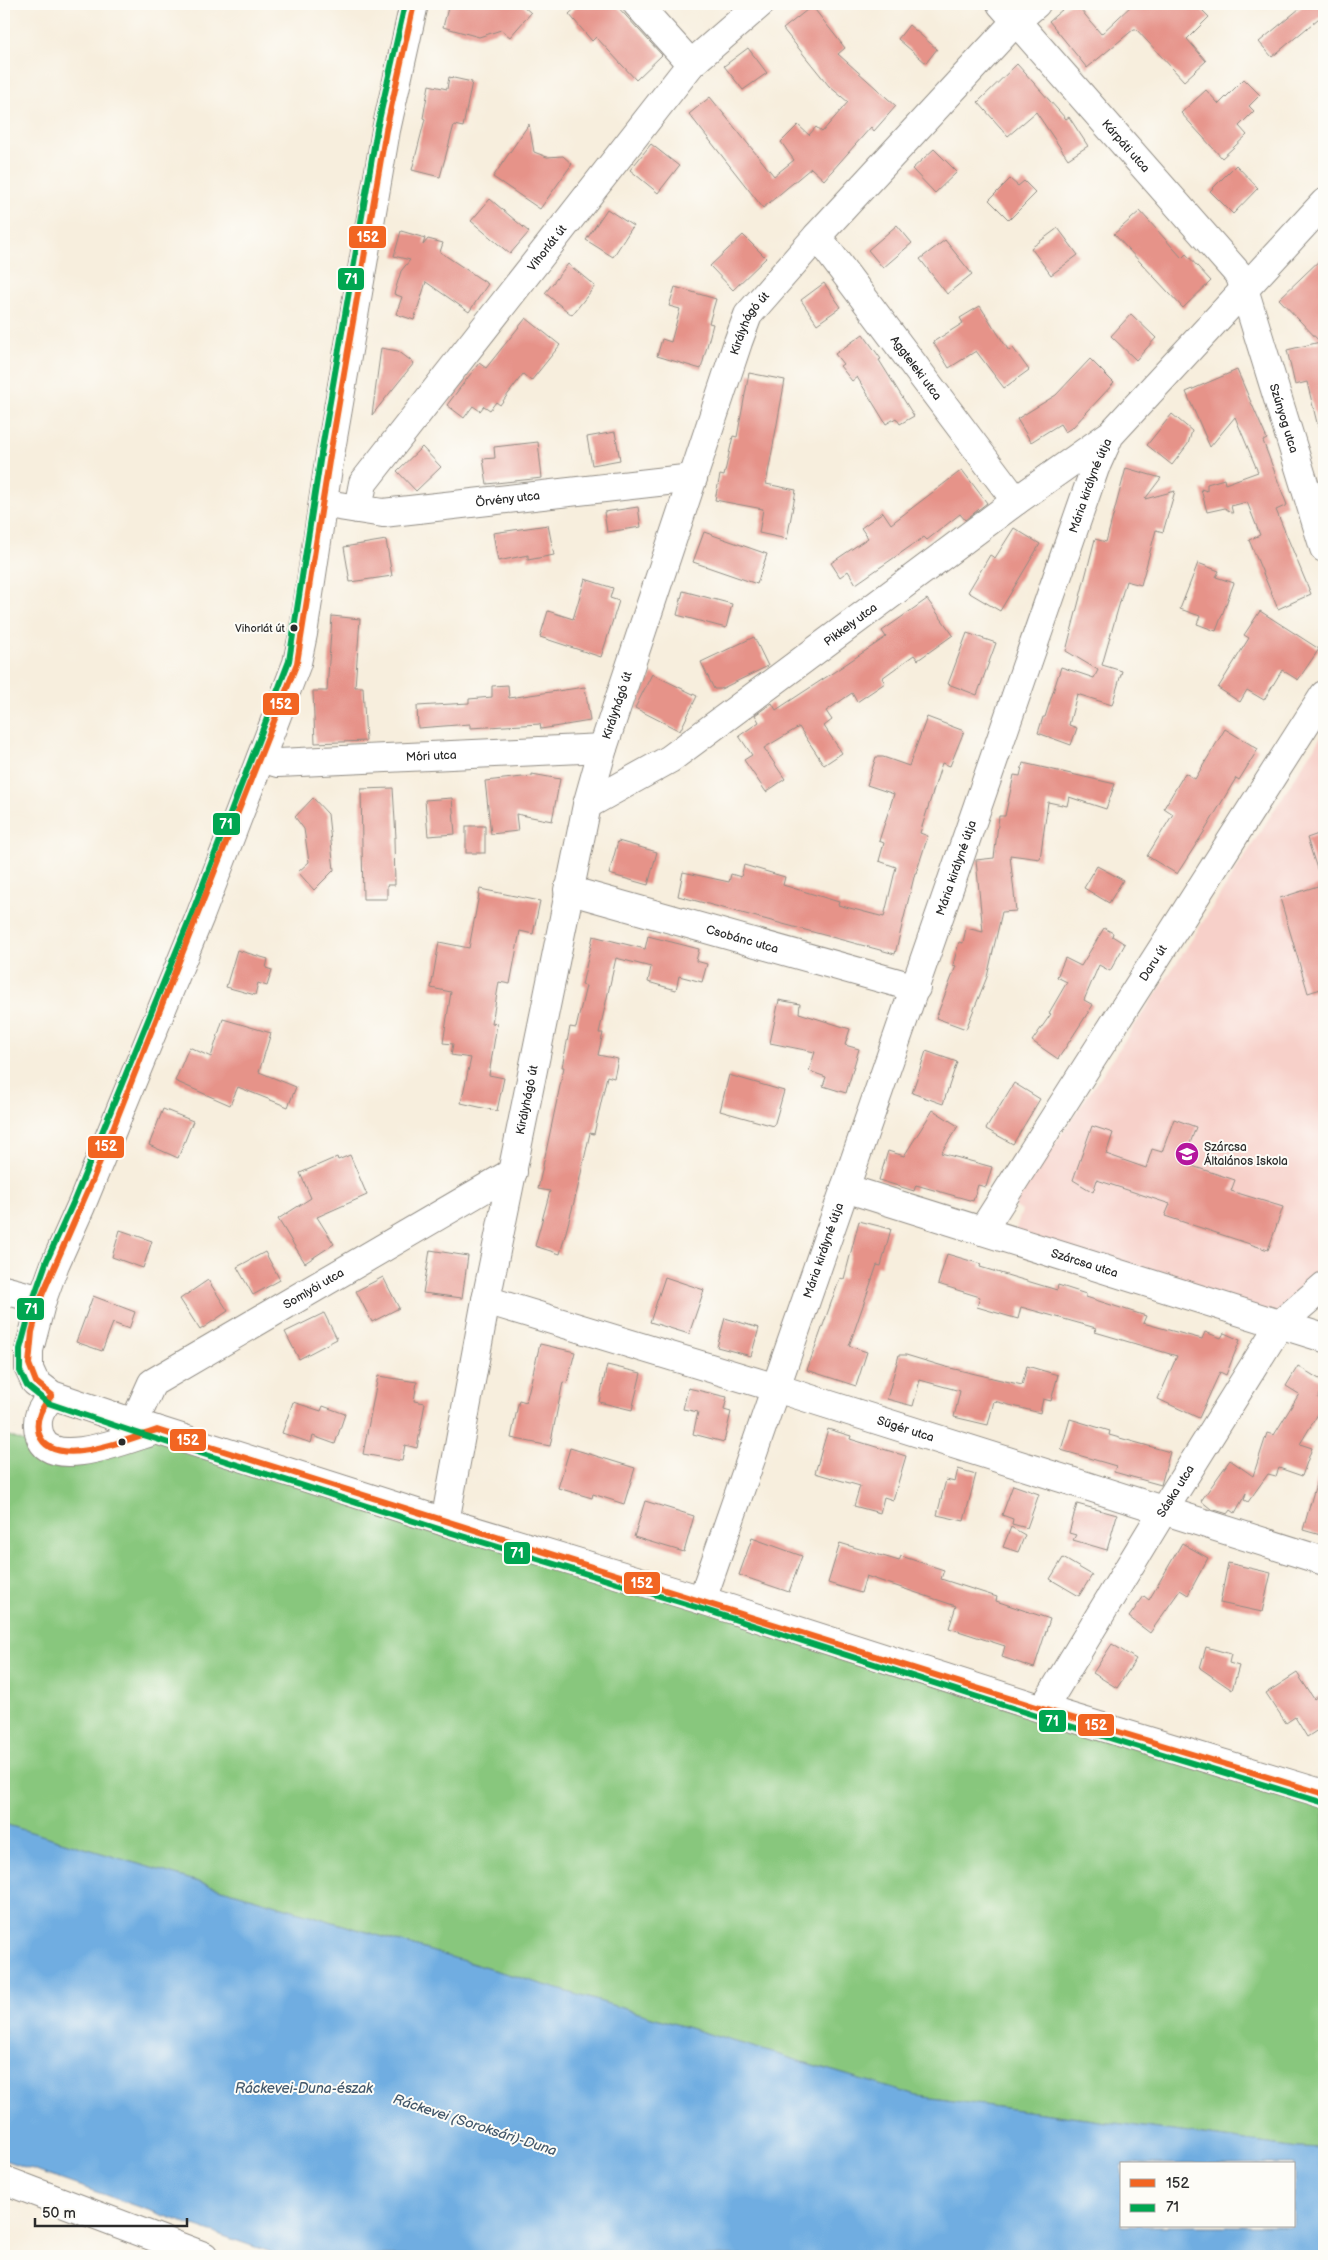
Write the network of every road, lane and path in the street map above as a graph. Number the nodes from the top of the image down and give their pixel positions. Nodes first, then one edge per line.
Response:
1 (414, 4) edge
2 (637, 4) edge
3 (760, 4) edge
4 (1018, 9) edge
5 (691, 64) junction
6 (1324, 203) edge
7 (817, 236) junction
8 (1245, 289) junction
9 (1110, 435) junction
10 (693, 478) junction
11 (1016, 501) junction
12 (323, 503) junction
13 (358, 508) junction
14 (1324, 548) edge
15 (1324, 695) edge
16 (603, 748) junction
17 (260, 758) junction
18 (587, 805) junction
19 (568, 890) junction
20 (916, 988) junction
21 (513, 1172) junction
22 (845, 1188) junction
23 (982, 1231) junction
24 (1324, 1286) edge
25 (4, 1290) edge
26 (42, 1300) junction
27 (486, 1300) junction
28 (1280, 1324) junction
29 (1324, 1338) edge
30 (776, 1388) junction
31 (43, 1389) junction
32 (145, 1426) junction
33 (1163, 1511) junction
34 (445, 1522) junction
35 (1324, 1560) edge
36 (702, 1600) junction
37 (1043, 1709) junction
38 (1324, 1794) edge
39 (4, 2180) edge
40 (204, 2256) edge

1 - 12 street
2 - 5 street
3 - 5 street, Vihorlát út
4 - 7 street, Királyhágó út
4 - 8 street, Kárpáti utca
5 - 13 street, Vihorlát út
6 - 8 street, Mária királyné útja
7 - 10 street, Királyhágó út
7 - 11 street, Aggteleki utca
8 - 9 street, Mária királyné útja
8 - 14 street, Szúnyog utca
9 - 11 street, Pikkely utca
9 - 20 street, Mária királyné útja
10 - 13 street, Örvény utca
10 - 16 street, Királyhágó út
11 - 18 street, Pikkely utca
12 - 13 street, Örvény utca
12 - 17 street
15 - 23 street, Daru út
16 - 17 street, Móri utca
16 - 18 street, Királyhágó út
17 - 26 street
18 - 19 street, Királyhágó út
19 - 20 street, Csobánc utca
19 - 21 street, Királyhágó út
20 - 22 street, Mária királyné útja
21 - 27 street, Királyhágó út
21 - 32 street, Somlyói utca
22 - 23 street, Szárcsa utca
22 - 30 street, Mária királyné útja
23 - 28 street, Szárcsa utca
24 - 28 street, Sáska utca
25 - 26 street
26 - 31 street
27 - 30 street, Sügér utca
27 - 34 street, Királyhágó út
28 - 29 street, Szárcsa utca
28 - 33 street, Sáska utca
30 - 33 street, Sügér utca
30 - 36 street, Mária királyné útja
31 - 32 street
31 - 32 street
32 - 34 street
33 - 35 street, Sügér utca
33 - 37 street, Sáska utca
34 - 36 street
36 - 37 street
37 - 38 street
39 - 40 street

